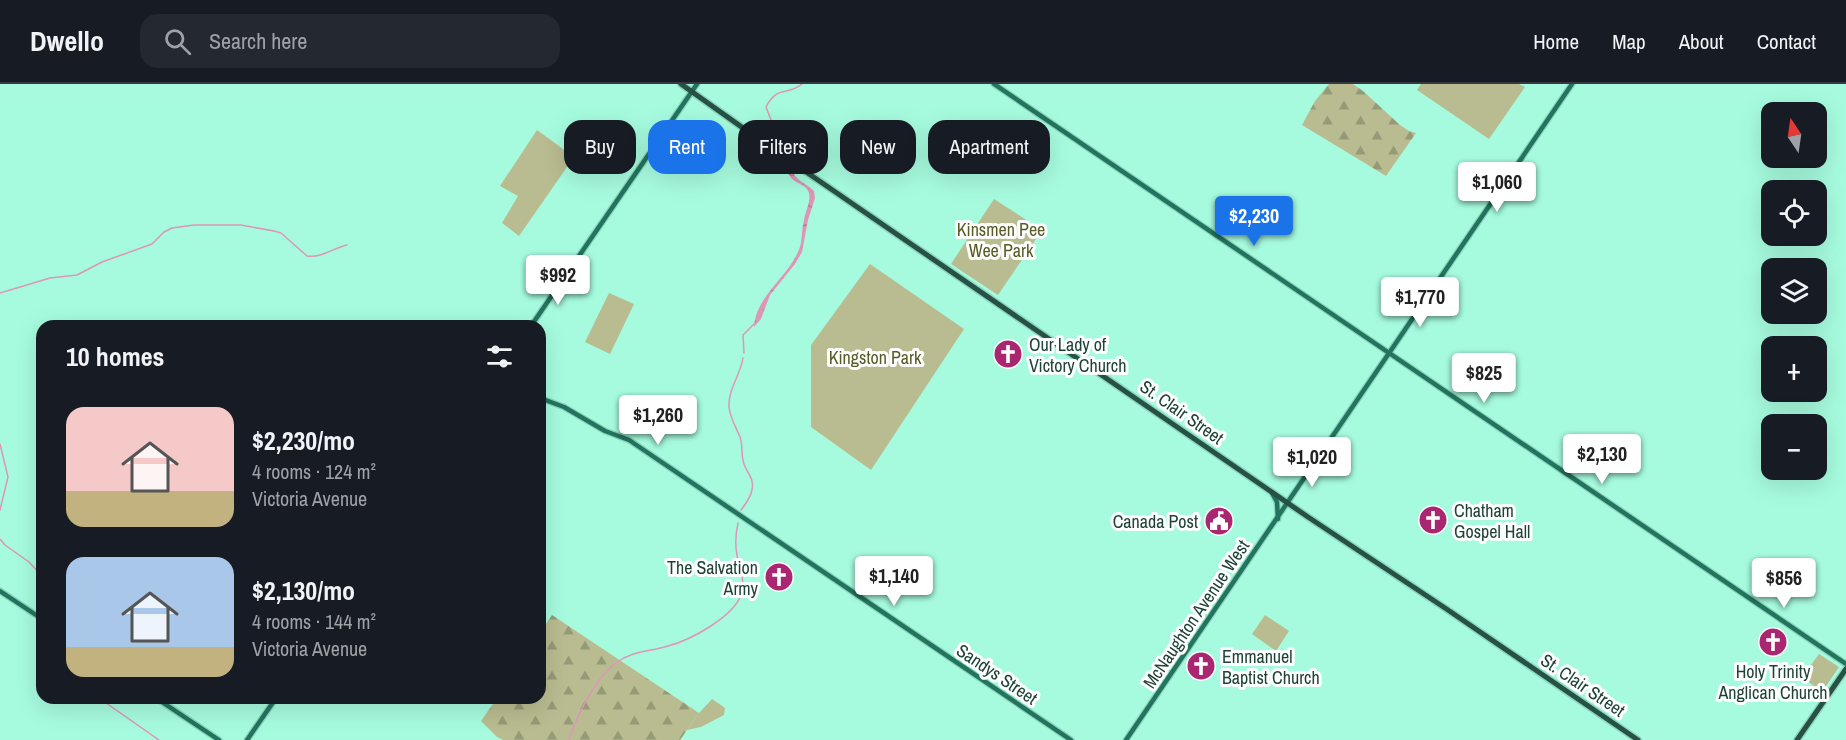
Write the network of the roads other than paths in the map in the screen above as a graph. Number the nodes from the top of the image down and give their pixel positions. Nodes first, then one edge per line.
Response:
1 (681, 84) edge
2 (697, 84) edge
3 (994, 84) edge
4 (1572, 84) edge
5 (692, 91) junction
6 (535, 320) edge
7 (1390, 353) junction
8 (546, 400) edge
9 (1268, 489) junction
10 (1288, 504) junction
11 (1278, 519) junction
12 (0, 591) edge
13 (36, 615) edge
14 (1846, 664) edge
15 (1846, 669) edge
16 (165, 704) edge
17 (272, 704) edge
18 (219, 740) edge
19 (247, 740) edge
20 (1071, 740) edge
21 (1126, 740) edge
22 (1638, 740) edge
23 (1797, 740) edge

1 - 5 main road, St. Clair Street
2 - 5 street
3 - 7 street
4 - 7 street, McNaughton Avenue West
5 - 6 street
5 - 9 main road, St. Clair Street
7 - 10 street, McNaughton Avenue West
7 - 14 street
8 - 20 street, Sandys Street
9 - 10 main road, St. Clair Street
9 - 11 street
10 - 11 street, McNaughton Avenue West
10 - 22 main road, St. Clair Street
11 - 21 street, McNaughton Avenue West
12 - 13 street
15 - 23 main road
16 - 18 street
17 - 19 street

